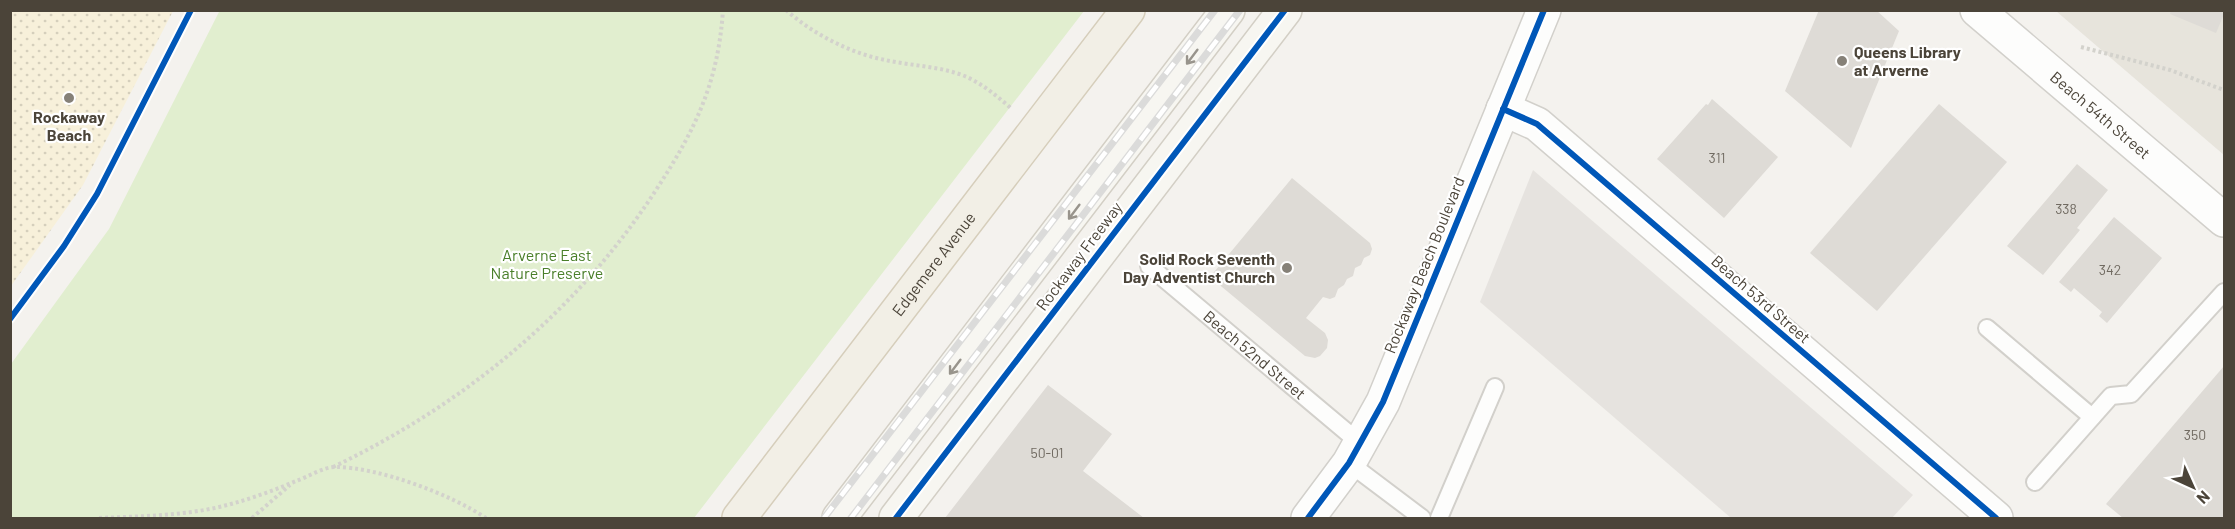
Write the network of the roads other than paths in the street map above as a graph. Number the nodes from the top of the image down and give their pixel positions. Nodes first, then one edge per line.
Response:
1 (1128, 10) edge
2 (1228, 10) edge
3 (1285, 10) edge
4 (1544, 10) edge
5 (1977, 10) edge
6 (1503, 109) junction
7 (2224, 220) edge
8 (1149, 266) dead end
9 (2224, 292) edge
10 (1987, 328) dead end
11 (1495, 387) dead end
12 (2092, 417) junction
13 (1355, 453) junction
14 (2035, 482) dead end
15 (739, 519) edge
16 (839, 519) edge
17 (896, 519) edge
18 (1308, 519) edge
19 (1422, 519) edge
20 (1439, 519) edge
21 (1996, 519) edge

1 - 15 main road, Edgemere Avenue
2 -> 16 street, Rockaway Freeway
3 - 17 street, Rockaway Freeway
4 - 6 street, Rockaway Beach Boulevard
5 - 7 street, Beach 54th Street
6 - 13 street, Rockaway Beach Boulevard
6 - 21 street, Beach 53rd Street
8 - 13 lane, Beach 52nd Street
9 - 12 lane
10 - 12 lane
11 - 20 lane
12 - 14 lane
13 - 18 street, Rockaway Beach Boulevard
13 - 19 lane, Beach 52nd Street

